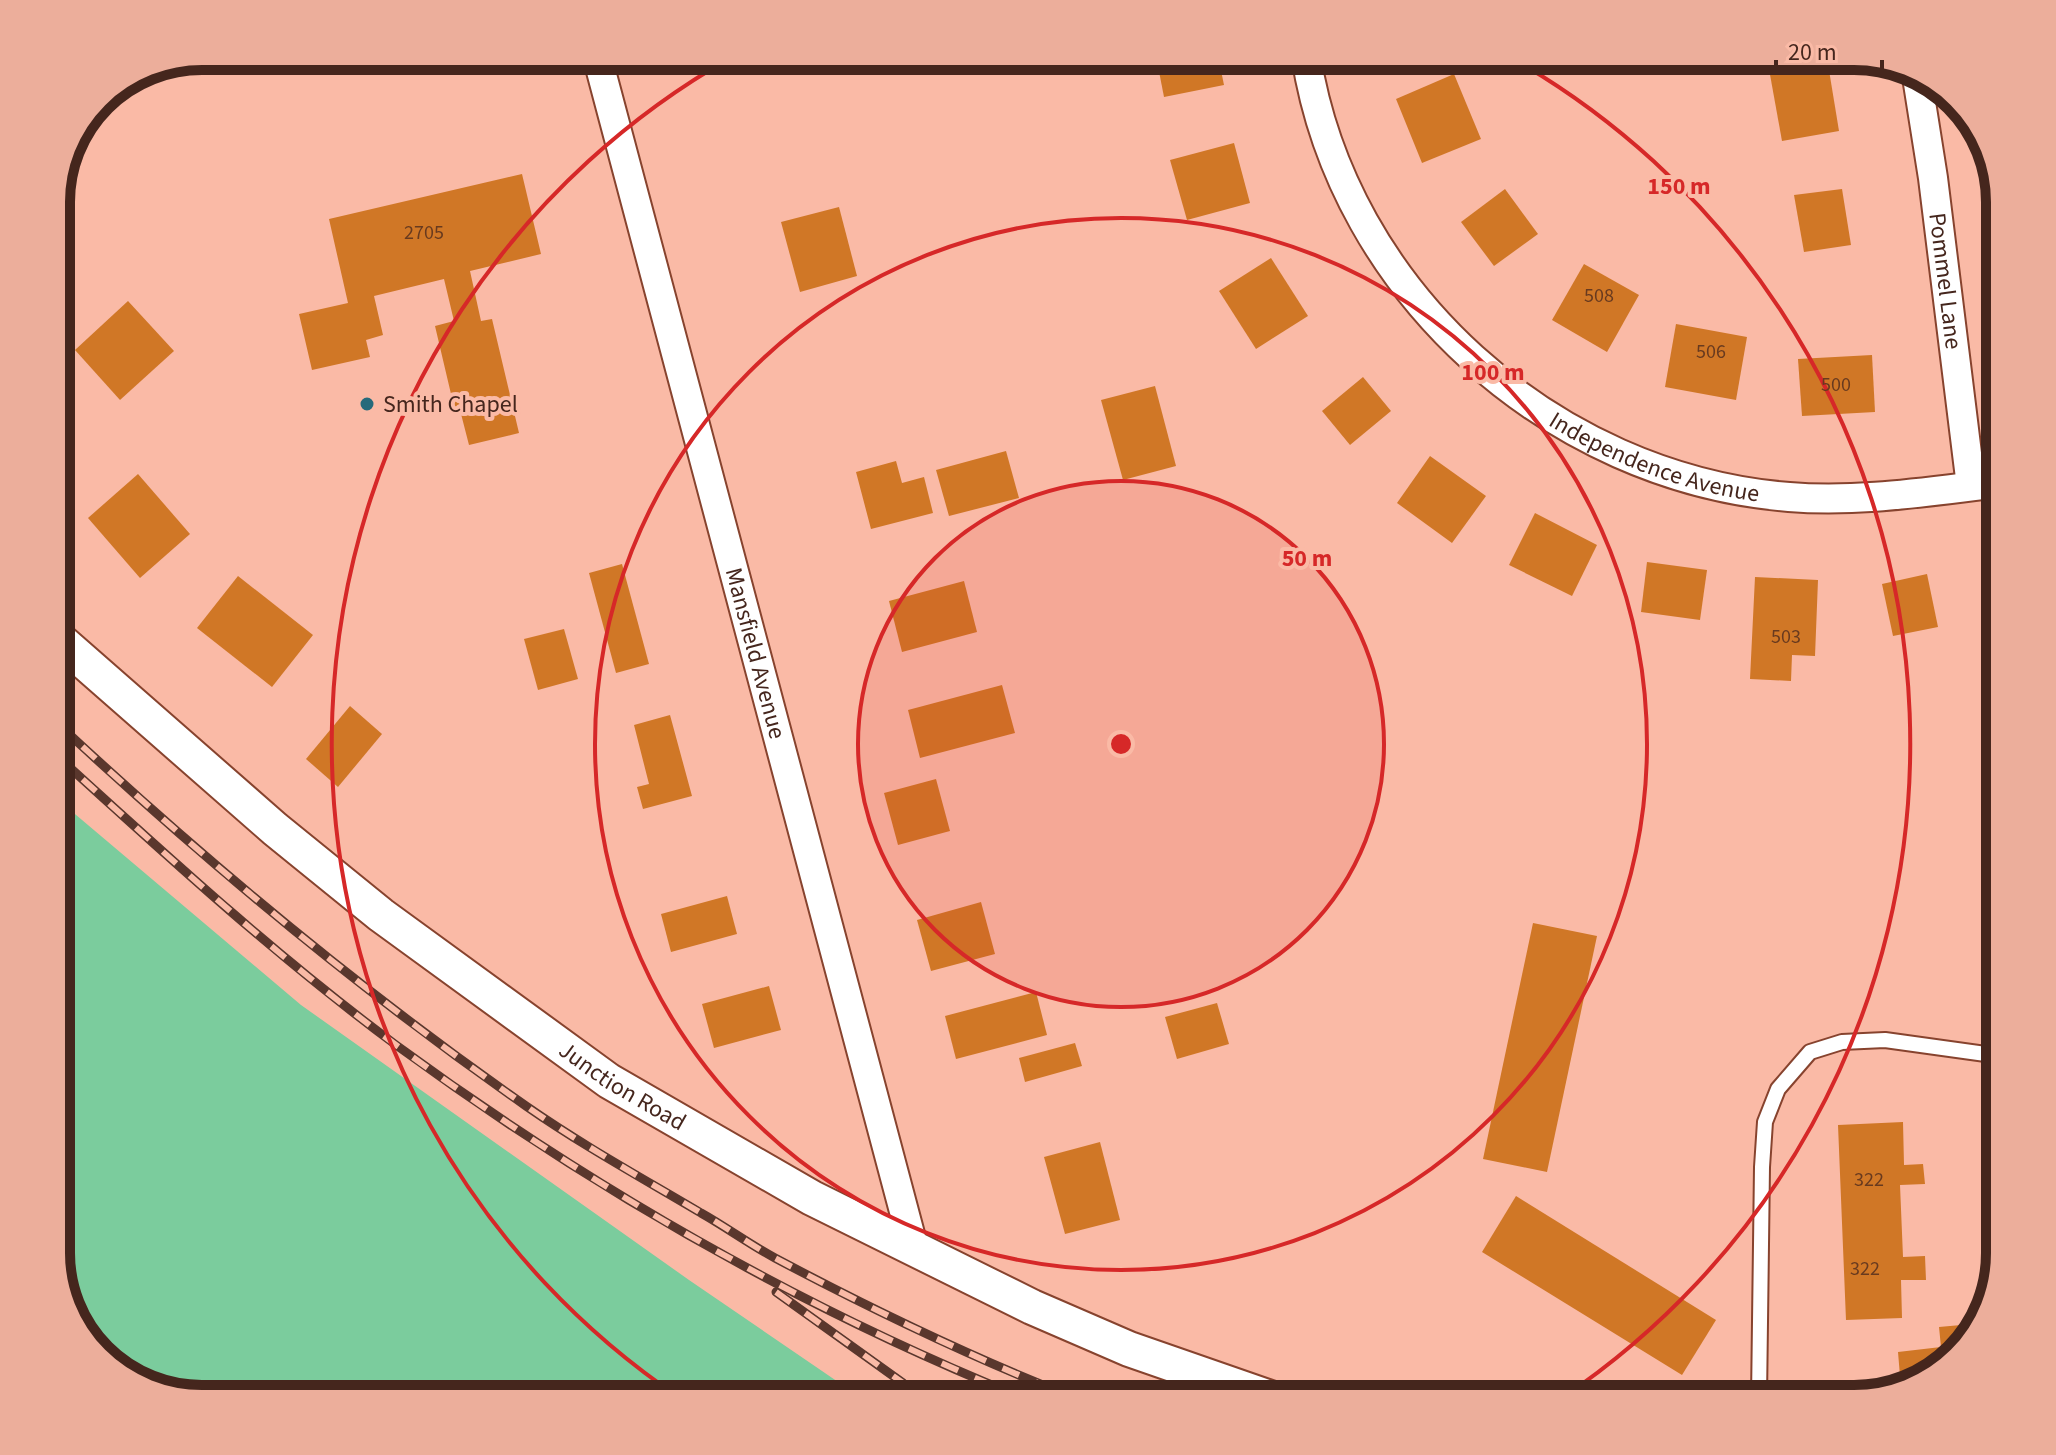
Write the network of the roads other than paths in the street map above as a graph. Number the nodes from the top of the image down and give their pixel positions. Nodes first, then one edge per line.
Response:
1 (601, 70) edge
2 (1309, 70) edge
3 (1919, 87) edge
4 (1986, 484) edge
5 (1971, 486) junction
6 (70, 649) edge
7 (1986, 1054) edge
8 (914, 1249) junction
9 (1233, 1385) edge
10 (1759, 1385) edge

1 - 8 street, Mansfield Avenue
2 - 5 street, Independence Avenue
3 - 5 street, Pommel Lane
4 - 5 street, Independence Avenue
6 - 8 street, Junction Road
7 - 10 lane
8 - 9 street, Junction Road

